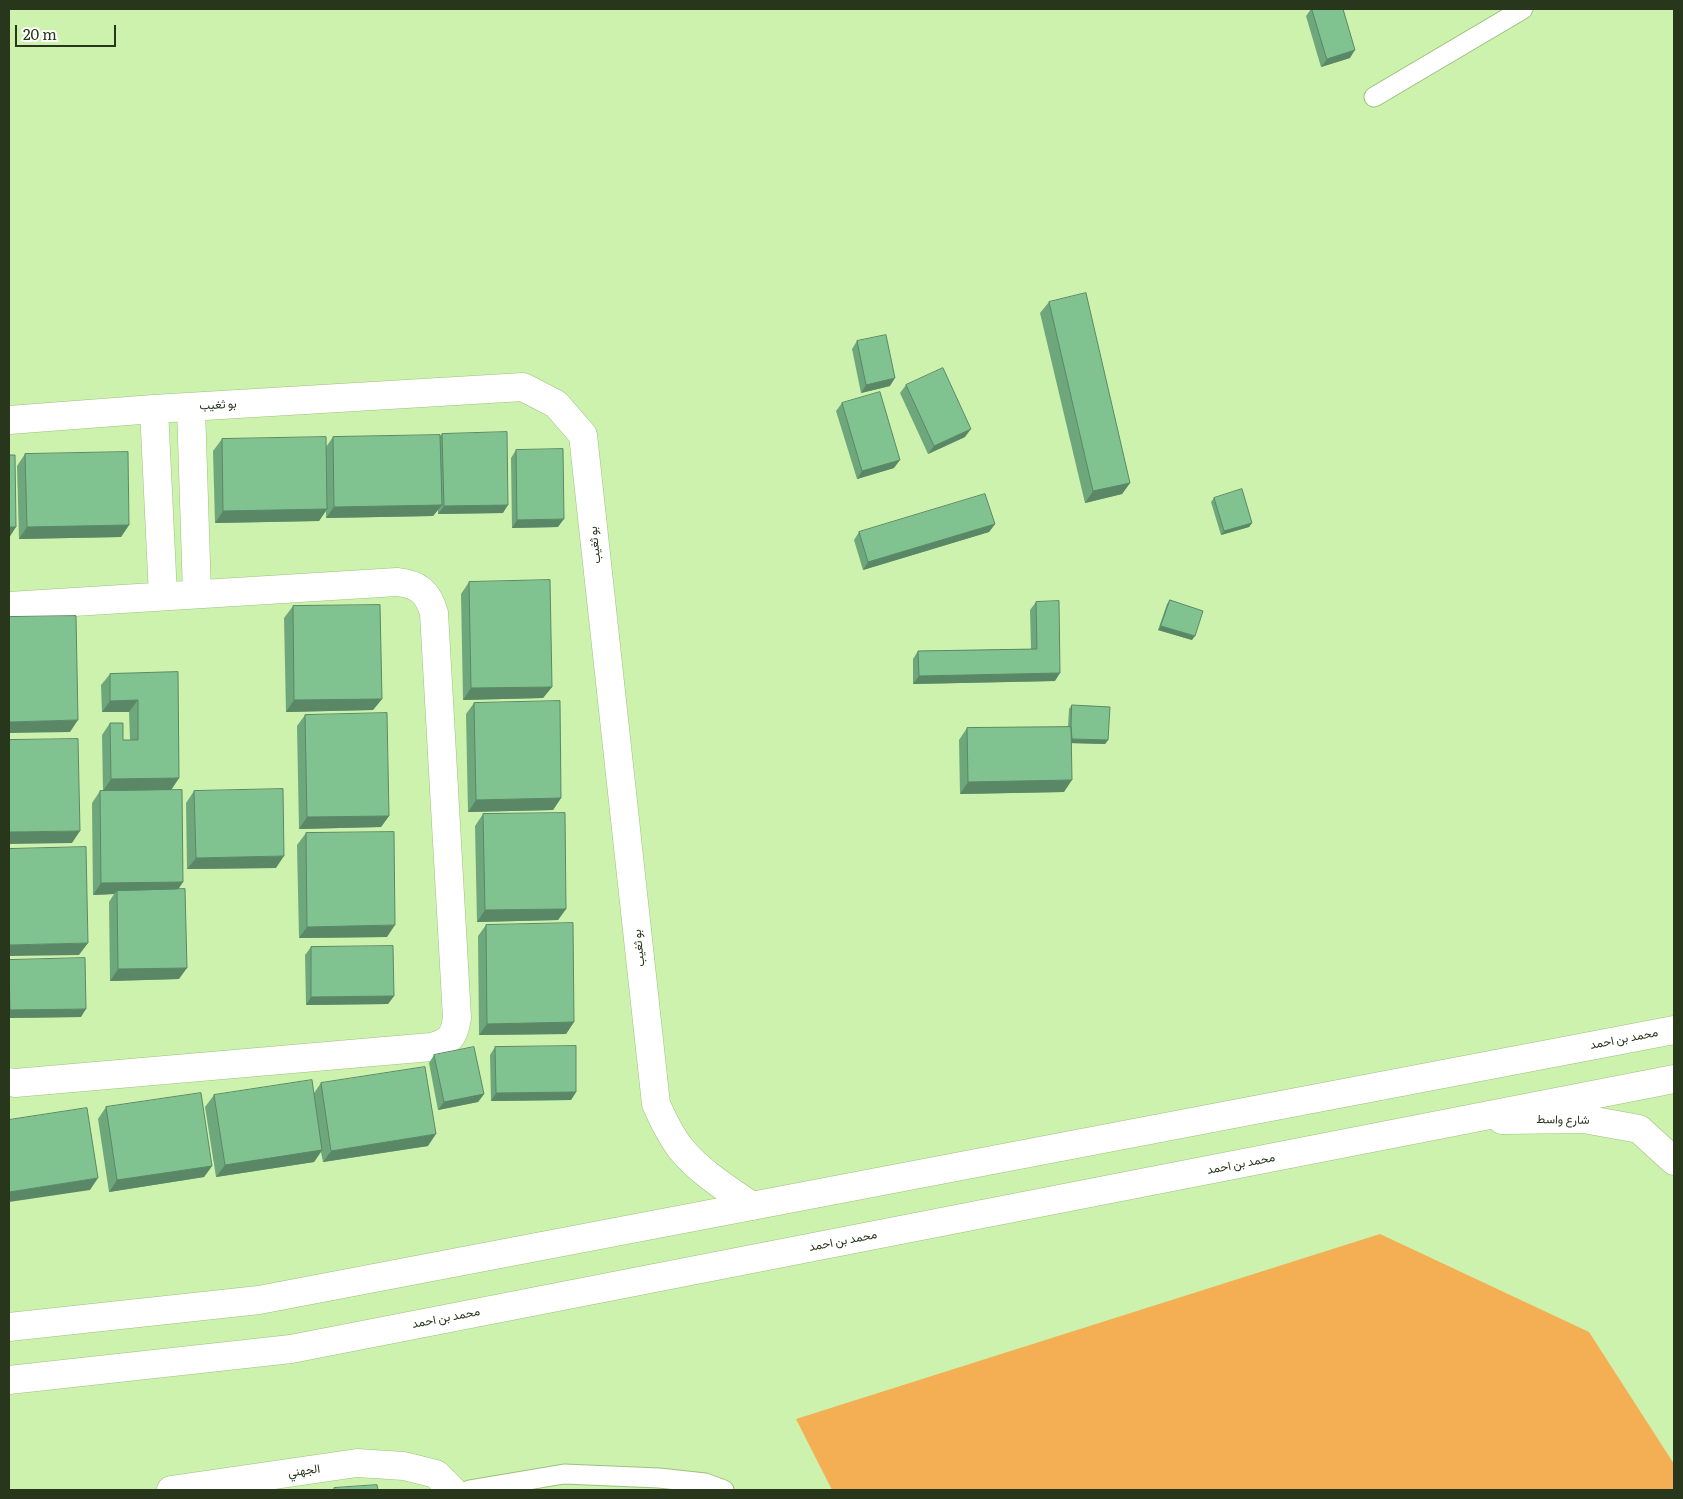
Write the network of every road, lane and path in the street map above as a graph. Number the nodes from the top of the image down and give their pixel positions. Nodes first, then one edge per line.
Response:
1 (1523, 9) edge
2 (1374, 97) dead end
3 (191, 407) junction
4 (154, 409) junction
5 (9, 420) edge
6 (197, 594) junction
7 (163, 596) junction
8 (9, 606) edge
9 (1674, 1030) edge
10 (1674, 1078) edge
11 (9, 1082) edge
12 (1468, 1120) junction
13 (1674, 1161) edge
14 (752, 1206) junction
15 (9, 1326) edge
16 (9, 1380) edge
17 (444, 1482) edge
18 (171, 1490) edge
19 (469, 1490) edge
20 (724, 1490) edge

1 - 2 lane
3 - 4 street, بو ثغيب
3 - 6 street
3 - 14 street, بو ثغيب
4 - 5 street, بو ثغيب
4 - 7 street
6 - 7 street
6 - 11 street
7 - 8 street
9 - 14 street, محمد بن احمد
10 - 12 street, محمد بن احمد
12 - 13 street, شارع واسط
12 - 16 street, محمد بن احمد
14 - 15 street, محمد بن احمد
17 - 18 street, الجهني
19 - 20 lane

